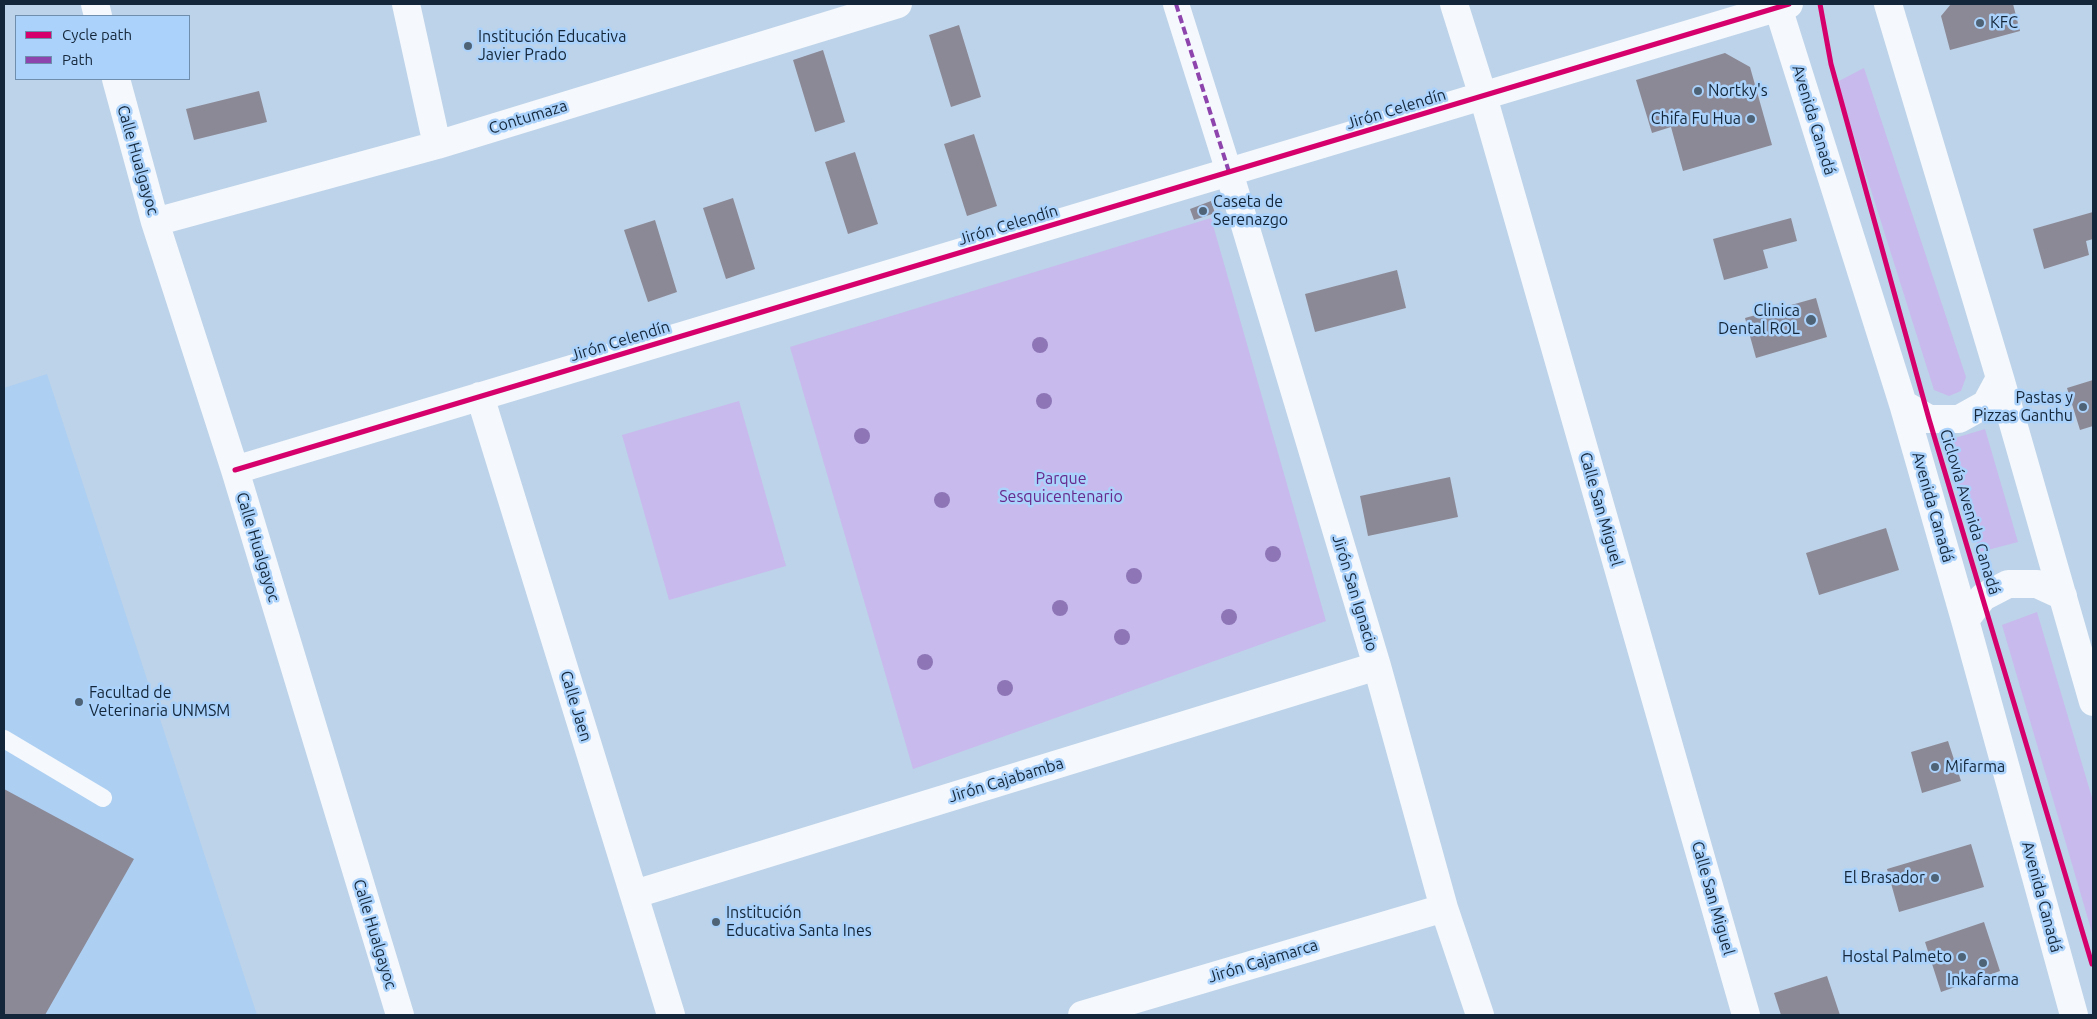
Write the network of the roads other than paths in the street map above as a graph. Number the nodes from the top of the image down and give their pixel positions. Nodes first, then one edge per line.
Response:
1 (406, 4) edge
2 (898, 4) edge
3 (1176, 4) edge
4 (1454, 4) edge
5 (1888, 4) edge
6 (1781, 5) edge
7 (116, 80) edge
8 (1483, 96) junction
9 (437, 145) junction
10 (1229, 172) junction
11 (155, 222) junction
12 (2000, 378) junction
13 (480, 396) junction
14 (1903, 404) junction
15 (235, 470) junction
16 (2063, 596) junction
17 (1965, 620) junction
18 (1376, 666) junction
19 (2091, 687) edge
20 (4, 739) edge
21 (103, 798) dead end
22 (635, 894) junction
23 (1444, 908) junction
24 (2093, 1014) edge
25 (400, 1015) edge
26 (671, 1015) edge
27 (1082, 1015) edge
28 (1480, 1015) edge
29 (1746, 1015) edge
30 (2074, 1015) edge
31 (2089, 1015) edge

1 - 9 street
2 - 9 street, Contumaza
3 - 10 street
4 - 8 street, Calle San Miguel
5 - 12 street
6 - 8 street, Jirón Celendín
6 - 14 street, Avenida Canadá
7 - 11 street, Calle Hualgayoc
8 - 10 street, Jirón Celendín
8 - 29 street, Calle San Miguel
9 - 11 street, Contumaza
10 - 13 street, Jirón Celendín
10 - 18 street, Jirón San Ignacio
11 - 15 street, Calle Hualgayoc
12 - 14 street
12 - 16 street
13 - 15 street, Jirón Celendín
13 - 22 street, Calle Jaen
14 - 17 street, Avenida Canadá
15 - 25 street, Calle Hualgayoc
16 - 17 street
16 - 19 street
17 - 30 street, Avenida Canadá
18 - 22 street, Jirón Cajabamba
18 - 23 street, Jirón San Ignacio
20 - 21 lane
22 - 26 street, Calle Jaen
23 - 27 street, Jirón Cajamarca
23 - 28 street, Jirón San Ignacio
24 - 31 street

